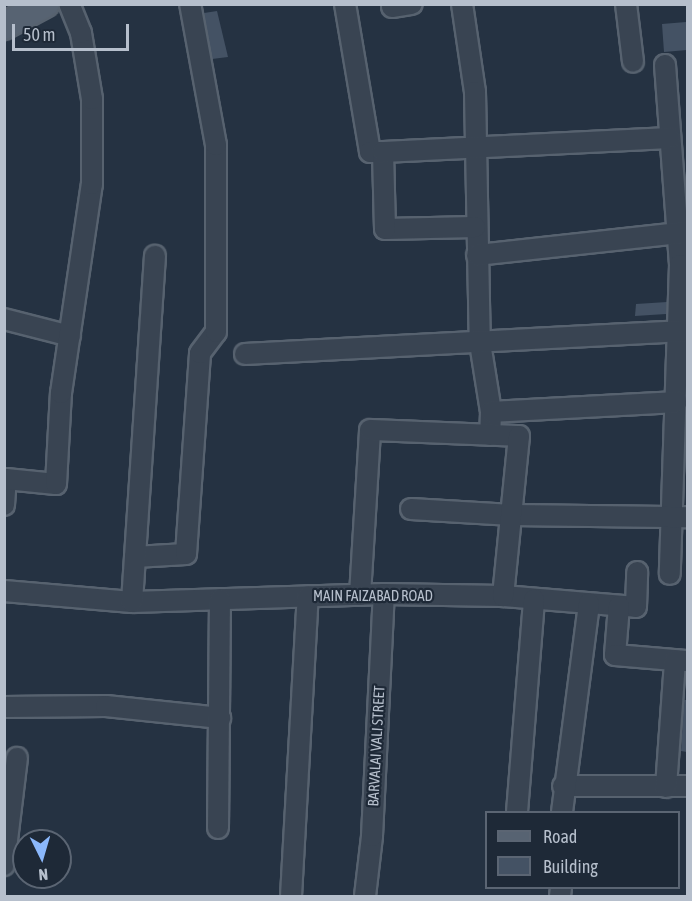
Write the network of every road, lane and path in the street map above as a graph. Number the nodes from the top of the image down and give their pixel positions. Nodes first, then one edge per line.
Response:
1 (45, 4) edge
2 (69, 4) edge
3 (190, 4) edge
4 (345, 4) edge
5 (462, 4) edge
6 (626, 4) edge
7 (4, 26) edge
8 (633, 62) dead end
9 (665, 65) dead end
10 (670, 138) junction
11 (477, 148) junction
12 (383, 152) junction
13 (475, 227) junction
14 (682, 232) edge
15 (477, 255) junction
16 (155, 256) dead end
17 (4, 319) edge
18 (681, 331) edge
19 (70, 336) junction
20 (480, 343) junction
21 (245, 354) dead end
22 (677, 402) junction
23 (491, 412) junction
24 (490, 435) junction
25 (4, 505) edge
26 (411, 509) dead end
27 (512, 515) junction
28 (679, 518) edge
29 (135, 557) junction
30 (637, 572) dead end
31 (670, 574) dead end
32 (4, 591) edge
33 (384, 594) junction
34 (360, 595) junction
35 (308, 596) junction
36 (503, 596) junction
37 (219, 599) junction
38 (534, 600) junction
39 (132, 602) junction
40 (589, 604) junction
41 (619, 606) junction
42 (681, 660) edge
43 (4, 707) edge
44 (220, 718) junction
45 (17, 758) dead end
46 (563, 786) junction
47 (687, 786) edge
48 (666, 787) junction
49 (517, 811) edge
50 (562, 811) edge
51 (218, 828) dead end
52 (4, 865) edge
53 (291, 897) edge
54 (365, 897) edge

1 - 7 main road
2 - 19 street
3 - 29 street
4 - 12 street
5 - 11 street
6 - 8 street
9 - 10 street
10 - 11 street
10 - 14 street
11 - 12 street
11 - 13 street
12 - 13 street
13 - 15 street
14 - 15 street
14 - 18 street
15 - 20 street
16 - 29 street
17 - 19 street
18 - 20 street
18 - 22 street
19 - 25 street
20 - 21 street
20 - 23 street
22 - 23 street
22 - 28 street
23 - 24 street
24 - 27 street
24 - 34 street
26 - 27 street
27 - 28 street
27 - 36 street
28 - 31 street
29 - 39 street
30 - 41 street
32 - 39 street, MAIN FAIZABAD ROAD
33 - 34 street, MAIN FAIZABAD ROAD
33 - 36 street, MAIN FAIZABAD ROAD
33 - 54 street, BARVALAI VALI STREET
34 - 35 street, MAIN FAIZABAD ROAD
35 - 37 street, MAIN FAIZABAD ROAD
35 - 53 street
36 - 38 street, MAIN FAIZABAD ROAD
37 - 39 street, MAIN FAIZABAD ROAD
37 - 44 street
38 - 40 street, MAIN FAIZABAD ROAD
38 - 49 street
40 - 41 street, MAIN FAIZABAD ROAD
40 - 46 street
41 - 42 street
42 - 48 street
43 - 44 street
44 - 51 street
45 - 52 street
46 - 48 street
46 - 50 street
47 - 48 street

